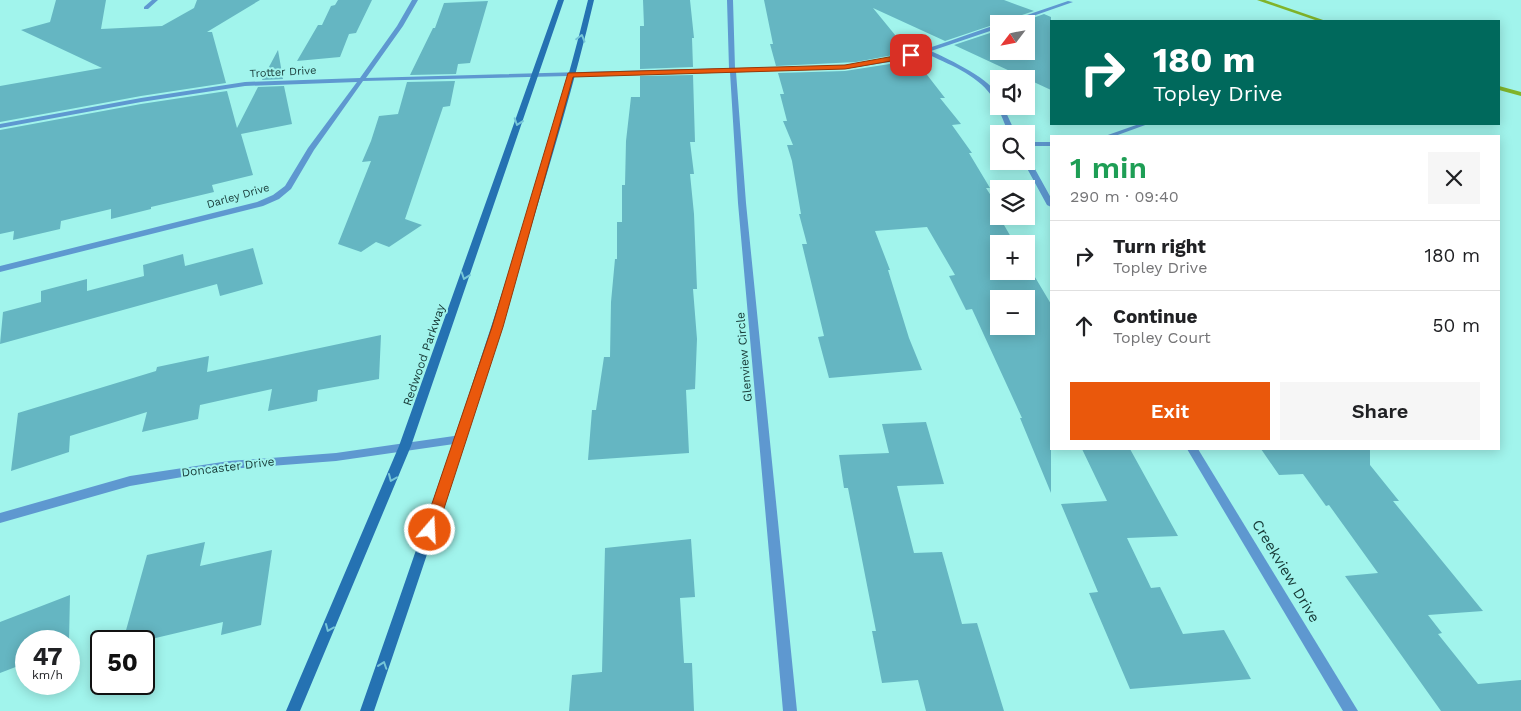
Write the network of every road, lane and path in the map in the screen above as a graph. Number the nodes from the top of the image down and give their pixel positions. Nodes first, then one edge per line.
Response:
1 (155, 0) edge
2 (415, 0) edge
3 (562, 0) edge
4 (591, 0) edge
5 (730, 0) edge
6 (1070, 2) dead end
7 (146, 8) dead end
8 (1031, 15) edge
9 (990, 29) edge
10 (926, 51) junction
11 (733, 70) junction
12 (570, 75) junction
13 (534, 76) junction
14 (362, 80) junction
15 (990, 93) edge
16 (1142, 125) edge
17 (0, 126) edge
18 (1112, 135) edge
19 (1035, 144) edge
20 (1050, 144) edge
21 (1031, 170) edge
22 (1050, 204) edge
23 (0, 269) edge
24 (461, 439) junction
25 (405, 446) junction
26 (1193, 450) edge
27 (0, 518) edge
28 (293, 711) edge
29 (367, 711) edge
30 (790, 711) edge
31 (1351, 711) edge

1 - 7 street
2 - 14 street, Darley Drive
3 - 13 main road, Redwood Parkway
12 -> 4 main road
5 - 11 street, Glenview Circle
6 - 8 street
9 - 10 street, Trotter Drive
10 - 11 street, Trotter Drive
10 - 15 street
11 - 12 street, Trotter Drive
11 - 30 street, Glenview Circle
12 - 13 street, Trotter Drive
12 - 24 main road
13 - 14 street, Trotter Drive
13 -> 25 main road, Redwood Parkway
14 - 17 street, Trotter Drive
14 - 23 street, Darley Drive
16 - 18 street
19 - 20 street
21 - 22 street
24 - 25 street, Doncaster Drive
29 -> 24 main road
25 - 27 street, Doncaster Drive
25 -> 28 main road, Redwood Parkway
26 - 31 street, Creekview Drive

